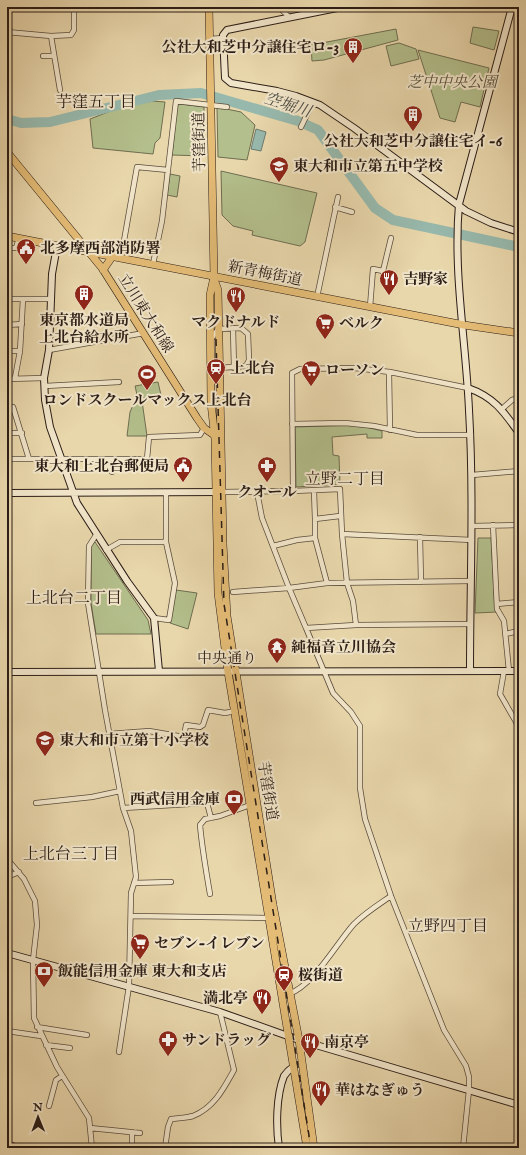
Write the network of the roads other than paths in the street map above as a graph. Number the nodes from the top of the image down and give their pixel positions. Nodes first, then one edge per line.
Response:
1 (74, 7) edge
2 (209, 7) edge
3 (279, 7) edge
4 (342, 7) edge
5 (512, 7) edge
6 (289, 17) junction
7 (7, 32) edge
8 (50, 36) junction
9 (224, 38) junction
10 (210, 39) junction
11 (43, 56) dead end
12 (54, 56) junction
13 (60, 90) dead end
14 (211, 102) junction
15 (313, 102) junction
16 (227, 107) dead end
17 (300, 127) dead end
18 (7, 152) edge
19 (168, 170) junction
20 (338, 197) dead end
21 (459, 204) junction
22 (335, 207) junction
23 (352, 212) dead end
24 (519, 232) edge
25 (7, 236) edge
26 (18, 238) junction
27 (391, 238) dead end
28 (57, 246) junction
29 (7, 248) edge
30 (90, 252) junction
31 (112, 256) junction
32 (121, 258) junction
33 (153, 264) junction
34 (103, 270) junction
35 (214, 277) junction
36 (317, 297) junction
37 (7, 299) edge
38 (23, 299) junction
39 (50, 299) junction
40 (370, 307) junction
41 (22, 324) junction
42 (7, 325) edge
43 (464, 325) junction
44 (233, 328) junction
45 (218, 329) junction
46 (144, 333) junction
47 (519, 333) edge
48 (211, 339) junction
49 (49, 350) junction
50 (7, 351) edge
51 (20, 351) junction
52 (219, 368) junction
53 (234, 368) junction
54 (389, 372) junction
55 (7, 378) edge
56 (15, 378) junction
57 (44, 378) junction
58 (119, 382) dead end
59 (44, 386) junction
60 (468, 388) junction
61 (519, 398) edge
62 (7, 407) edge
63 (502, 409) junction
64 (292, 424) junction
65 (204, 428) junction
66 (390, 430) junction
67 (7, 433) edge
68 (22, 433) junction
69 (519, 433) edge
70 (217, 435) junction
71 (471, 435) junction
72 (7, 459) edge
73 (29, 459) junction
74 (60, 459) junction
75 (117, 459) junction
76 (519, 471) edge
77 (112, 472) dead end
78 (472, 475) junction
79 (294, 491) junction
80 (314, 491) junction
81 (166, 492) junction
82 (219, 492) junction
83 (257, 492) junction
84 (7, 493) edge
85 (72, 493) junction
86 (340, 516) junction
87 (315, 519) junction
88 (493, 525) junction
89 (472, 526) junction
90 (519, 526) edge
91 (342, 534) junction
92 (96, 535) junction
93 (420, 537) junction
94 (315, 538) junction
95 (472, 540) junction
96 (166, 542) junction
97 (273, 546) junction
98 (106, 550) junction
99 (471, 581) junction
100 (421, 582) junction
101 (327, 583) junction
102 (347, 583) junction
103 (289, 588) junction
104 (233, 592) dead end
105 (519, 602) edge
106 (497, 604) junction
107 (154, 618) junction
108 (470, 624) junction
109 (356, 625) junction
110 (306, 628) junction
111 (519, 631) edge
112 (505, 634) junction
113 (100, 671) junction
114 (159, 671) junction
115 (323, 671) junction
116 (470, 671) junction
117 (506, 671) junction
118 (519, 671) edge
119 (7, 672) edge
120 (232, 672) junction
121 (235, 711) junction
122 (519, 727) edge
123 (109, 734) junction
124 (120, 791) junction
125 (36, 803) dead end
126 (250, 805) junction
127 (123, 808) junction
128 (211, 818) junction
129 (7, 859) edge
130 (19, 872) junction
131 (7, 877) edge
132 (171, 882) dead end
133 (134, 883) junction
134 (210, 894) dead end
135 (391, 896) junction
136 (131, 916) junction
137 (268, 918) junction
138 (7, 953) edge
139 (33, 960) junction
140 (129, 986) junction
141 (289, 994) junction
142 (220, 1012) junction
143 (37, 1027) junction
144 (7, 1031) edge
145 (287, 1034) junction
146 (87, 1035) dead end
147 (41, 1036) junction
148 (299, 1040) junction
149 (46, 1045) junction
150 (70, 1048) dead end
151 (119, 1052) dead end
152 (293, 1067) junction
153 (62, 1076) junction
154 (469, 1090) junction
155 (519, 1105) edge
156 (49, 1106) dead end
157 (90, 1128) junction
158 (132, 1132) junction
159 (140, 1132) dead end
160 (7, 1143) edge
161 (21, 1148) edge
162 (92, 1148) edge
163 (132, 1148) edge
164 (165, 1148) edge
165 (279, 1148) edge
166 (306, 1148) edge
167 (314, 1148) edge
168 (463, 1148) edge

1 - 8 street
2 - 10 main road, 芋窪街道
3 - 6 street
4 - 6 street
5 - 21 street
6 - 9 street
7 - 8 street
8 - 12 street
9 - 10 street
9 - 15 street
10 - 14 main road, 芋窪街道
11 - 12 street
12 - 13 street
14 - 16 street
14 - 19 street
14 - 35 main road, 芋窪街道
15 - 17 street
15 - 21 street
18 - 30 main road, 立川東大和線
19 - 32 street
19 - 33 street
20 - 22 street
21 - 24 street
21 - 43 street
22 - 23 street
22 - 36 street
25 - 26 main road, 新青梅街道
26 - 28 main road, 新青梅街道
26 - 29 street
27 - 40 street
28 - 30 main road, 新青梅街道
28 - 39 street
30 - 31 main road, 新青梅街道
30 - 34 main road, 立川東大和線
31 - 32 main road, 新青梅街道
31 - 34 main road
32 - 33 main road, 新青梅街道
33 - 35 main road, 新青梅街道
34 - 46 main road, 立川東大和線
35 - 36 main road, 新青梅街道
35 - 45 main road, 芋窪街道
35 - 48 main road, 芋窪街道
36 - 40 main road, 新青梅街道
37 - 38 street
38 - 39 street
38 - 41 street
39 - 49 street
40 - 43 main road, 新青梅街道
41 - 42 street
41 - 51 street
43 - 47 main road, 新青梅街道
43 - 60 street
44 - 45 street
44 - 53 street
44 - 53 street
45 - 48 street
45 - 52 main road, 芋窪街道
46 - 49 street
46 - 65 main road, 立川東大和線
48 - 70 main road, 芋窪街道
49 - 57 street
50 - 51 street
51 - 56 street
52 - 53 street
52 - 70 main road, 芋窪街道
54 - 60 street
54 - 64 street
54 - 66 street
55 - 56 street
56 - 57 street
57 - 59 street
58 - 59 street
59 - 74 street
60 - 63 street
60 - 71 street
61 - 63 street
62 - 68 street
63 - 69 street
64 - 66 street
64 - 79 street
65 - 70 main road, 立川東大和線
65 - 75 street
66 - 71 street
67 - 68 street
68 - 73 street
70 - 82 main road, 芋窪街道
71 - 78 street
72 - 73 street
73 - 74 street
74 - 75 street
74 - 85 street
75 - 77 street
76 - 78 street
78 - 89 street
79 - 80 street
79 - 83 street
80 - 86 street
80 - 87 street
81 - 82 street
81 - 85 street
81 - 96 street
82 - 83 street
82 - 120 main road, 芋窪街道
83 - 97 street
84 - 85 street
85 - 92 street
86 - 87 street
86 - 91 street
87 - 94 street
88 - 89 street
88 - 90 street
88 - 106 street
89 - 95 street
91 - 93 street
91 - 102 street
92 - 98 street
92 - 113 street
93 - 95 street
93 - 100 street
94 - 97 street
94 - 101 street
95 - 99 street
96 - 98 street
96 - 107 street
97 - 103 street
98 - 107 street
99 - 100 street
99 - 108 street
100 - 102 street
101 - 102 street
101 - 103 street
102 - 109 street
103 - 104 street
103 - 110 street
105 - 106 street
106 - 112 street
107 - 114 street
108 - 109 street
108 - 116 street
109 - 110 street
110 - 115 street
111 - 112 street
112 - 117 street
113 - 114 street, 中央通り
113 - 119 street, 中央通り
113 - 123 street
114 - 120 street, 中央通り
115 - 116 street, 中央通り
115 - 120 street, 中央通り
115 - 135 street
116 - 117 street, 中央通り
117 - 118 street, 中央通り
117 - 122 street
120 - 121 main road, 芋窪街道
120 - 141 main road, 芋窪街道
121 - 123 street
121 - 126 main road, 芋窪街道
123 - 124 street
124 - 125 street
124 - 127 street
126 - 128 street
126 - 137 main road, 芋窪街道
127 - 128 street
127 - 133 street
128 - 134 street
129 - 130 street
130 - 131 street
130 - 139 street
132 - 133 street
133 - 136 street
135 - 141 street
135 - 154 street
136 - 137 street
136 - 140 street
137 - 145 main road, 芋窪街道
138 - 139 street
139 - 140 street
139 - 143 street
140 - 142 street
140 - 151 street
141 - 148 main road, 芋窪街道
142 - 145 street
142 - 164 street
143 - 146 street
143 - 147 street
144 - 147 street
145 - 148 street
145 - 152 main road, 芋窪街道
147 - 149 street
148 - 154 street
148 - 167 main road, 芋窪街道
149 - 150 street
149 - 153 street
152 - 165 street
152 - 166 main road, 芋窪街道
153 - 156 street
153 - 157 street
154 - 155 street
154 - 168 street
157 - 158 street
157 - 162 street
158 - 159 street
158 - 163 street
160 - 161 street

